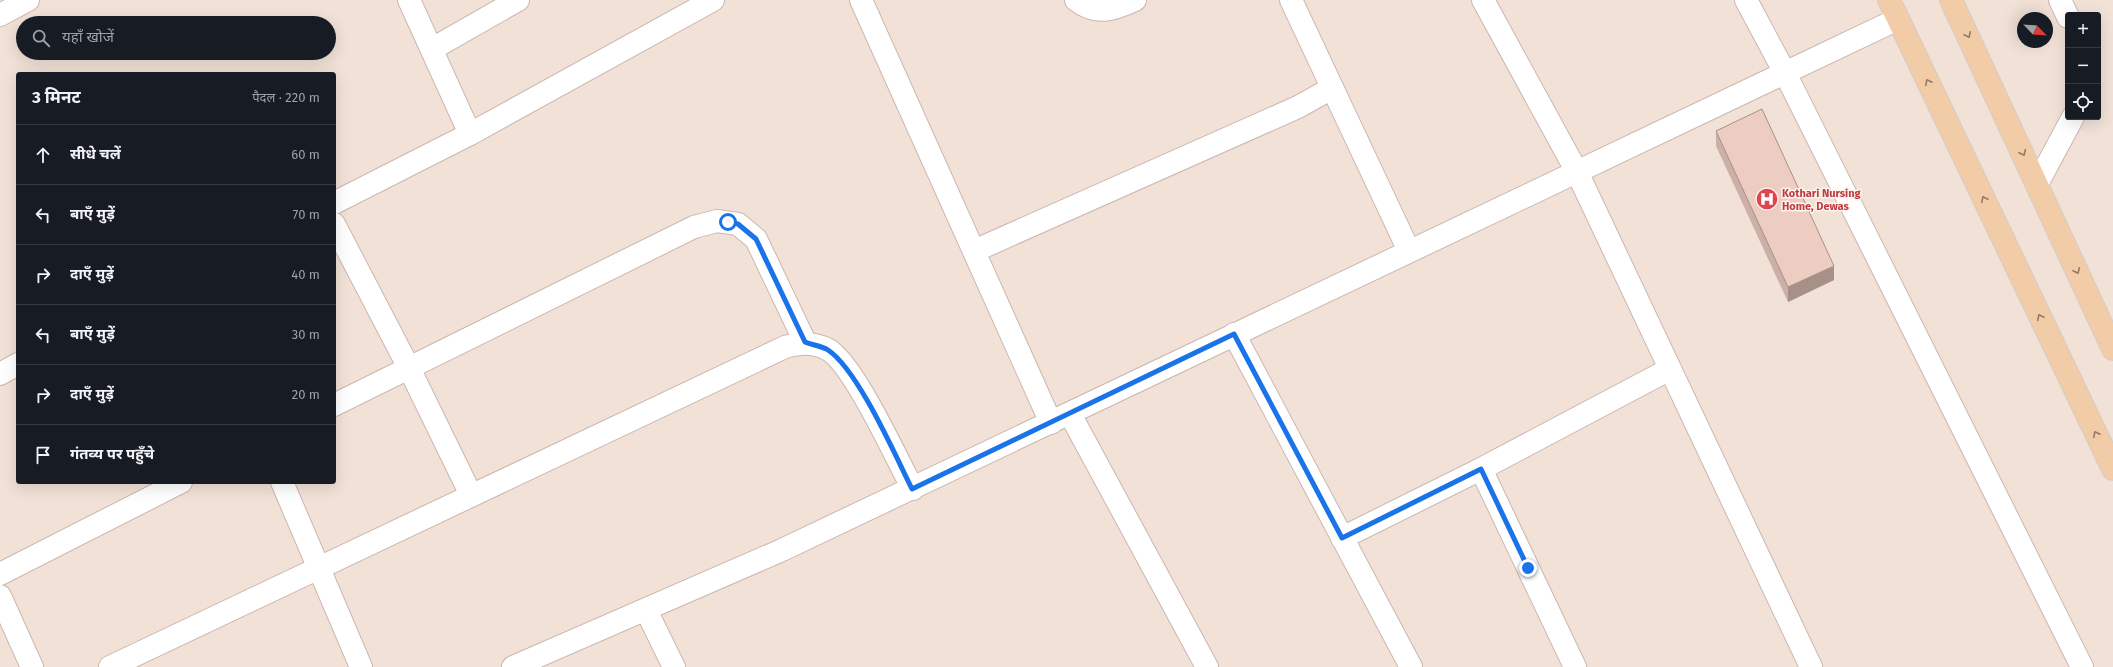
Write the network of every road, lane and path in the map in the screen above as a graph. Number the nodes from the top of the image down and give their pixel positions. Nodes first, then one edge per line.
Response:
1 (409, 0) edge
2 (518, 0) edge
3 (713, 0) edge
4 (861, 0) edge
5 (1076, 0) edge
6 (1135, 0) edge
7 (1291, 0) edge
8 (1483, 0) edge
9 (1746, 0) edge
10 (1951, 0) edge
11 (2060, 0) edge
12 (1894, 10) edge
13 (2066, 12) edge
14 (432, 49) junction
15 (1786, 73) junction
16 (1332, 88) junction
17 (2071, 120) edge
18 (470, 134) junction
19 (1577, 172) junction
20 (2037, 184) junction
21 (336, 202) edge
22 (336, 228) edge
23 (1409, 251) junction
24 (974, 252) junction
25 (1234, 334) junction
26 (2111, 339) edge
27 (805, 342) junction
28 (16, 365) edge
29 (409, 368) junction
30 (1670, 369) junction
31 (0, 374) edge
32 (336, 404) edge
33 (1061, 419) junction
34 (1481, 469) junction
35 (2113, 469) edge
36 (177, 484) edge
37 (283, 484) edge
38 (912, 489) junction
39 (471, 495) junction
40 (1342, 538) junction
41 (320, 569) junction
42 (0, 574) edge
43 (0, 596) edge
44 (646, 610) junction
45 (32, 667) edge
46 (110, 667) edge
47 (360, 667) edge
48 (513, 667) edge
49 (674, 667) edge
50 (1206, 667) edge
51 (1411, 667) edge
52 (1575, 667) edge
53 (1811, 667) edge
54 (2082, 667) edge

1 - 14 street
2 - 14 street
3 - 18 street
4 - 24 street
5 - 6 street
7 - 16 street
8 - 19 street
9 - 15 street
10 -> 20 main road
11 - 13 street
12 - 15 street
35 -> 12 main road
14 - 18 street
15 - 19 street
15 - 54 street
16 - 23 street
16 - 24 street
17 - 20 street
18 - 21 street
19 - 23 street
19 - 30 street
20 -> 26 main road
22 - 29 street
23 - 25 street
24 - 33 street
25 - 33 street
25 - 40 street
27 - 29 street
27 - 38 street
27 - 39 street
28 - 31 street
29 - 32 street
29 - 39 street
30 - 34 street
30 - 53 street
33 - 38 street
33 - 50 street
34 - 40 street
34 - 52 street
36 - 42 street
37 - 41 street
38 - 44 street
39 - 41 street
40 - 51 street
41 - 46 street
41 - 47 street
43 - 45 street
44 - 48 street
44 - 49 street

